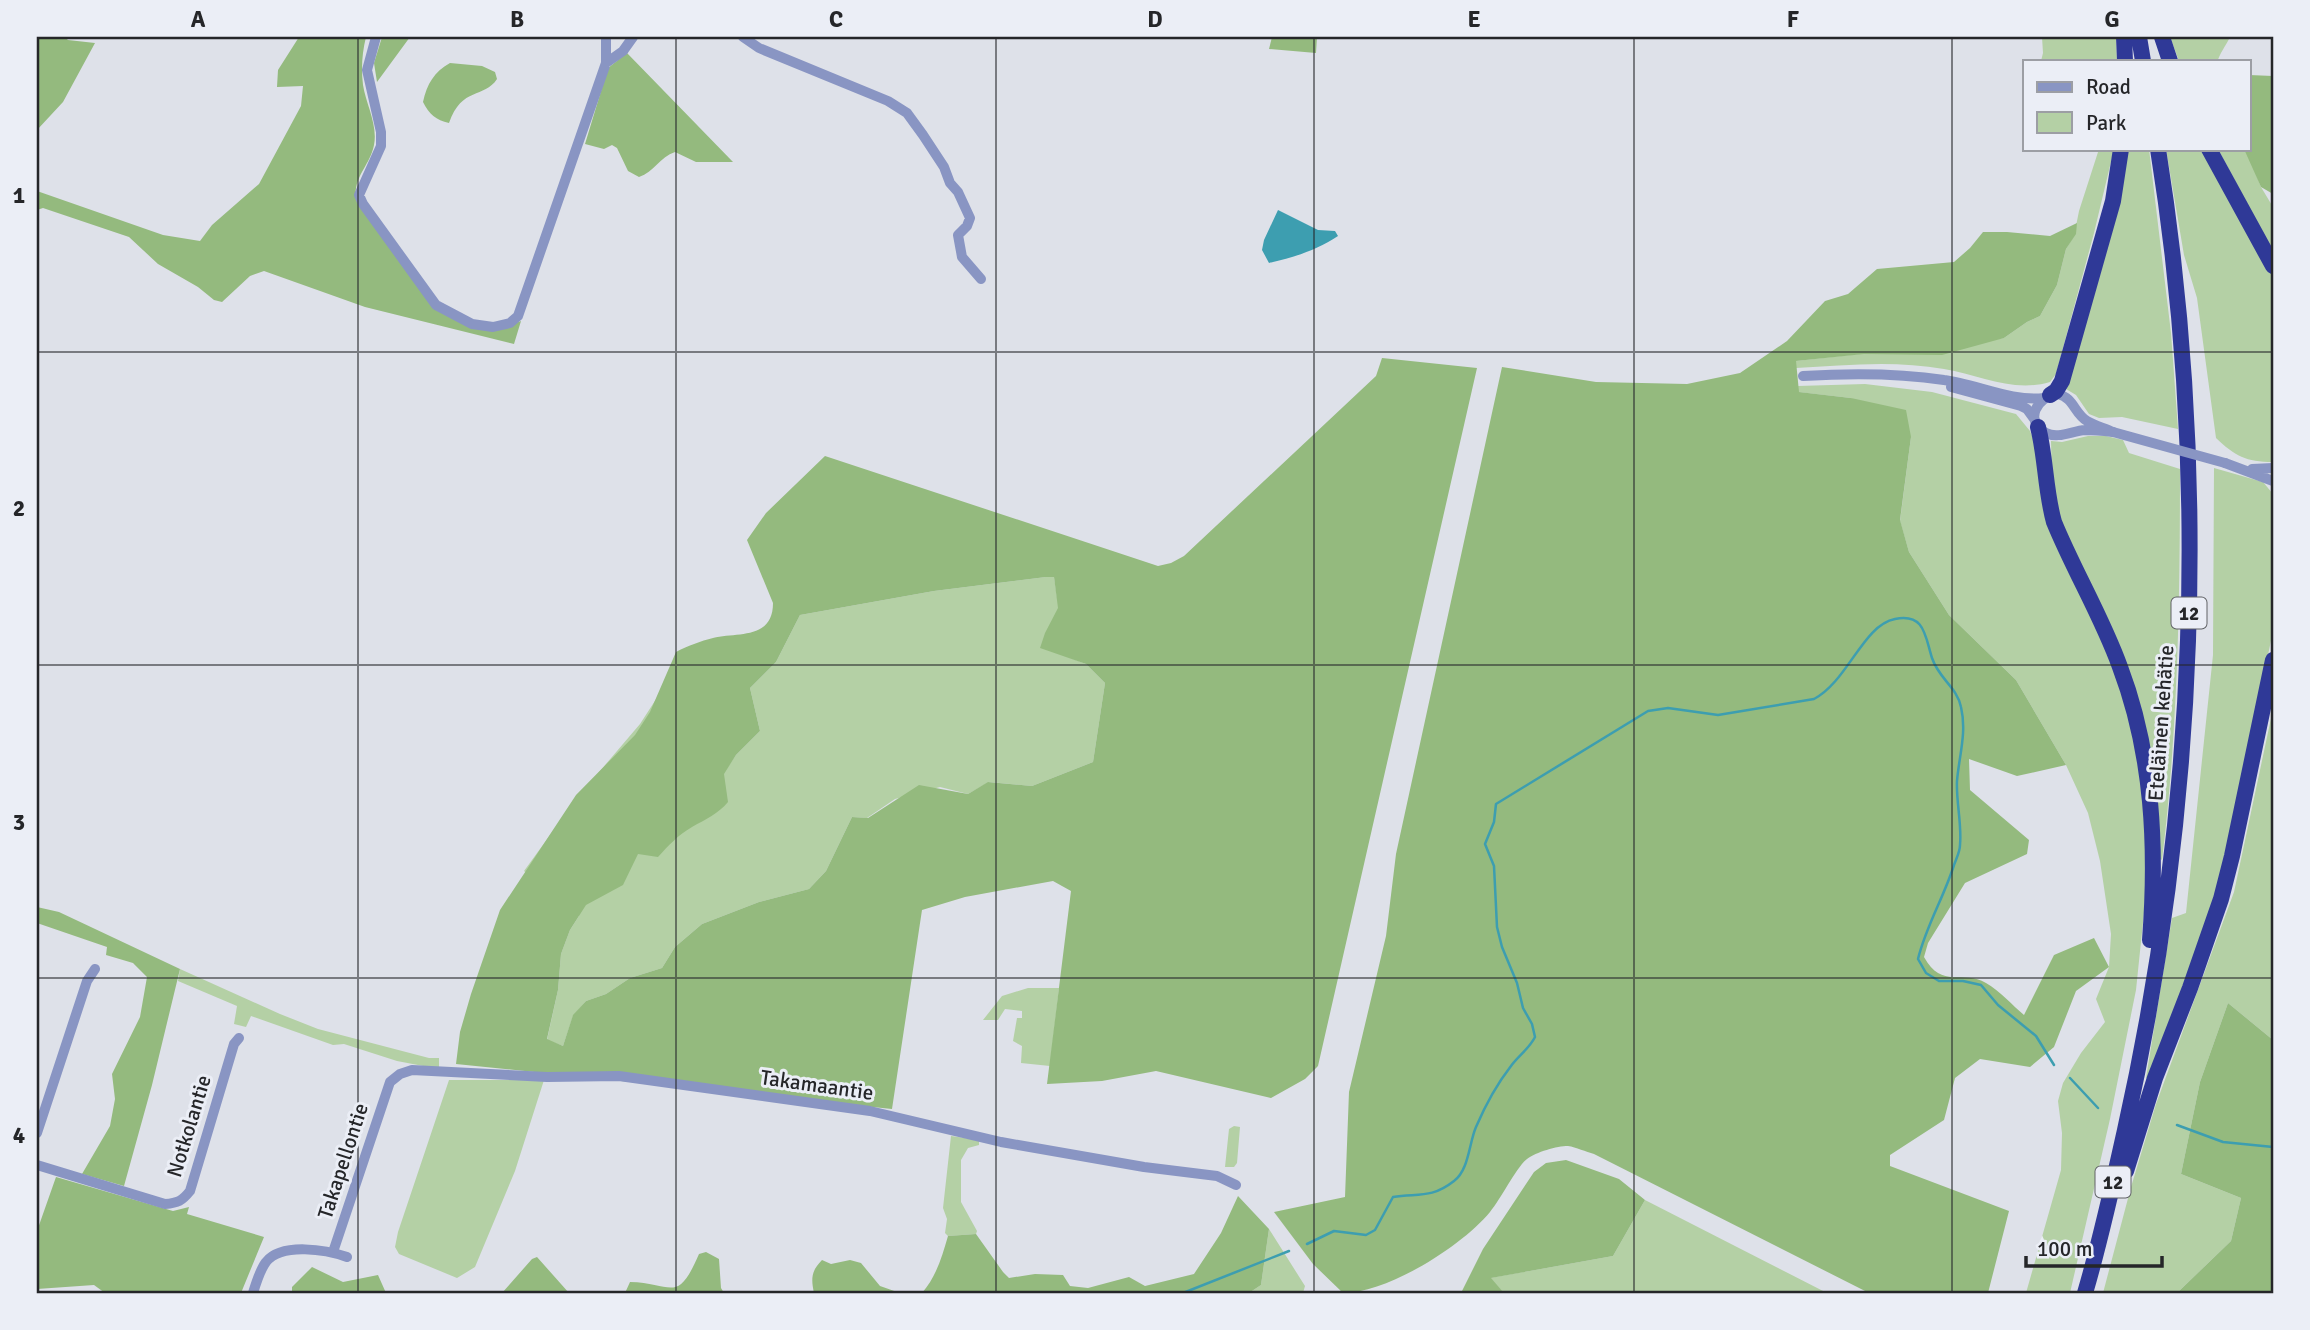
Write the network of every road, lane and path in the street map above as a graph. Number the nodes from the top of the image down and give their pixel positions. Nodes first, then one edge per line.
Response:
1 (376, 37) edge
2 (606, 37) edge
3 (633, 37) edge
4 (743, 37) edge
5 (2124, 37) edge
6 (2139, 37) edge
7 (2162, 37) edge
8 (2125, 60) edge
9 (2143, 60) edge
10 (2170, 60) edge
11 (606, 63) junction
12 (2121, 150) edge
13 (2158, 150) edge
14 (2210, 150) edge
15 (2273, 266) edge
16 (981, 279) dead end
17 (1803, 376) dead end
18 (1918, 378) junction
19 (2048, 396) junction
20 (2037, 423) junction
21 (2113, 432) junction
22 (2242, 468) junction
23 (2273, 468) edge
24 (2273, 481) edge
25 (2273, 660) edge
26 (95, 969) dead end
27 (239, 1038) dead end
28 (2137, 1075) junction
29 (390, 1082) joint
30 (37, 1133) edge
31 (37, 1165) edge
32 (1236, 1185) dead end
33 (333, 1252) junction
34 (347, 1257) dead end
35 (2086, 1291) edge
36 (253, 1293) edge

1 - 11 street
2 - 11 street
3 - 11 street
4 - 16 street
5 - 8 highway
6 - 9 highway
7 - 10 highway
12 - 19 highway
13 - 28 highway, Eteläinen kehätie / 12
14 - 15 highway
17 - 18 street
18 - 19 street
18 - 20 street
19 - 20 street
19 - 21 street
20 - 21 street
20 - 28 highway
21 - 22 street, bridge
22 - 23 street
22 - 24 street
25 - 35 highway
26 - 30 street
27 - 31 street, Notkolantie
28 - 35 highway, Eteläinen kehätie / 12
29 - 32 street, Takamaantie
29 - 33 street, Takapellontie
33 - 34 street
33 - 36 street

